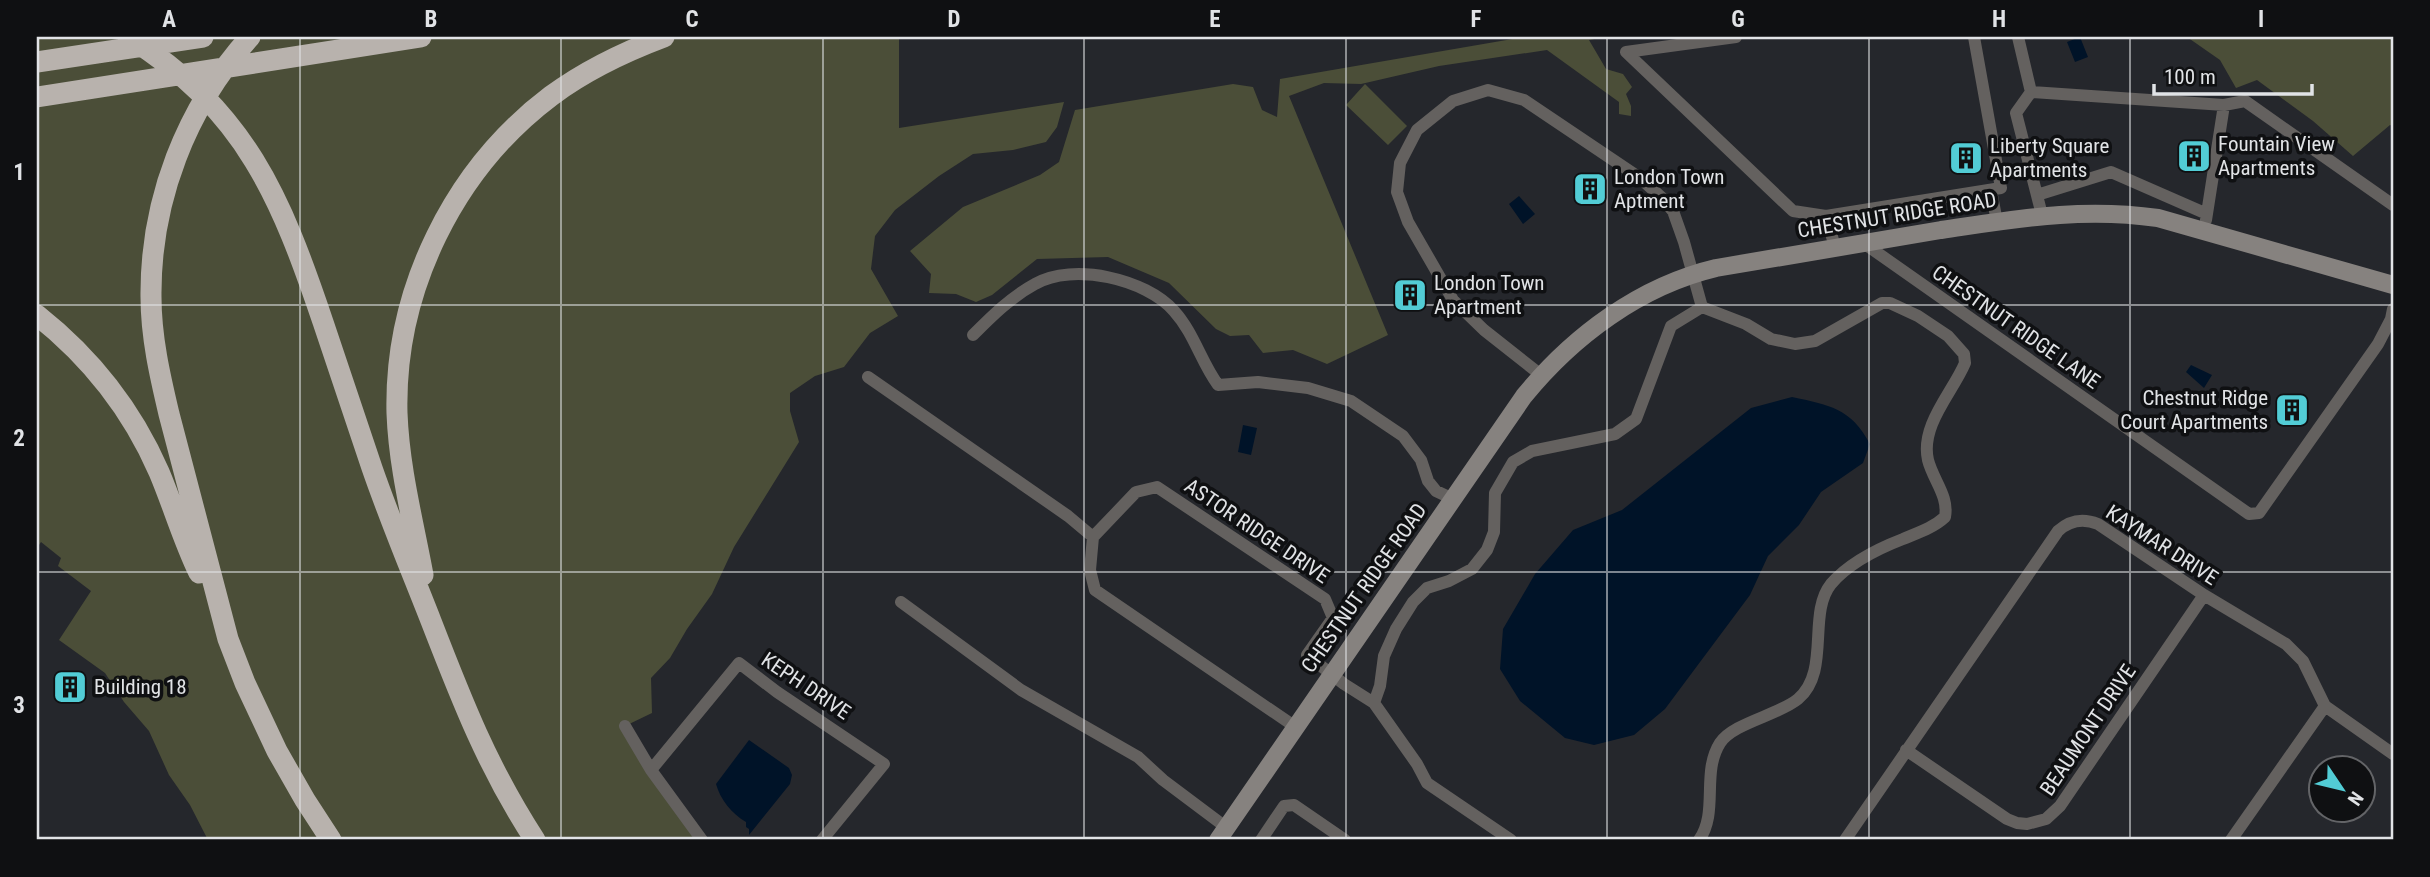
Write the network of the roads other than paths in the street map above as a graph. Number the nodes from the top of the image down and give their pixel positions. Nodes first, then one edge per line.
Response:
1 (128, 37) edge
2 (250, 37) edge
3 (421, 37) edge
4 (664, 37) edge
5 (1736, 37) edge
6 (1974, 37) edge
7 (2018, 37) edge
8 (196, 38) edge
9 (37, 62) edge
10 (2031, 92) junction
11 (37, 97) edge
12 (2224, 105) junction
13 (1992, 190) junction
14 (2037, 195) junction
15 (2393, 205) edge
16 (2042, 215) junction
17 (1826, 216) junction
18 (1997, 222) junction
19 (2205, 222) junction
20 (1863, 242) junction
21 (1835, 247) junction
22 (1693, 273) junction
23 (2393, 285) edge
24 (1702, 307) junction
25 (2393, 309) edge
26 (37, 315) edge
27 (973, 335) dead end
28 (1541, 375) junction
29 (867, 377) dead end
30 (1453, 499) junction
31 (1093, 537) junction
32 (2204, 595) junction
33 (901, 602) dead end
34 (431, 622) junction
35 (223, 623) junction
36 (1331, 675) junction
37 (1374, 703) junction
38 (2325, 706) junction
39 (625, 726) dead end
40 (1297, 728) junction
41 (1906, 750) junction
42 (2393, 754) edge
43 (651, 770) junction
44 (1223, 834) edge
45 (331, 840) edge
46 (535, 840) edge
47 (702, 840) edge
48 (822, 840) edge
49 (1261, 840) edge
50 (1345, 840) edge
51 (1511, 840) edge
52 (1699, 840) edge
53 (1845, 840) edge
54 (2231, 840) edge

1 - 34 highway
2 - 35 highway
3 - 11 highway
4 - 34 highway
5 - 17 street
6 - 13 street
7 - 10 street
8 - 9 highway
10 - 12 street
10 - 14 street
12 - 15 street
12 - 19 street
13 - 17 street
13 - 18 street
14 - 16 street
14 - 19 street
16 - 18 street, CHESTNUT RIDGE ROAD
16 - 19 street, CHESTNUT RIDGE ROAD
17 - 21 street
18 - 20 street, CHESTNUT RIDGE ROAD
19 - 23 street, CHESTNUT RIDGE ROAD
20 - 21 street, CHESTNUT RIDGE ROAD
20 - 25 street, CHESTNUT RIDGE LANE
21 - 22 street, CHESTNUT RIDGE ROAD
22 - 24 street
22 - 28 street, CHESTNUT RIDGE ROAD
22 - 28 street
24 - 37 street
24 - 52 street
26 - 35 highway
27 - 30 street
28 - 30 street, CHESTNUT RIDGE ROAD
29 - 31 street
30 - 36 street, CHESTNUT RIDGE ROAD
31 - 36 street, ASTOR RIDGE DRIVE
31 - 40 street
32 - 38 street, KAYMAR DRIVE
32 - 41 street, BEAUMONT DRIVE
32 - 41 street, KAYMAR DRIVE
33 - 44 street, CHESTNUT RIDGE ROAD
34 - 46 highway
35 - 45 highway
36 - 37 street
36 - 40 street, CHESTNUT RIDGE ROAD
37 - 51 street
38 - 42 street, KAYMAR DRIVE
38 - 54 street
39 - 43 street
40 - 44 street, CHESTNUT RIDGE ROAD
41 - 53 street, KAYMAR DRIVE
43 - 47 street
43 - 48 street, KEPH DRIVE
49 - 50 street

